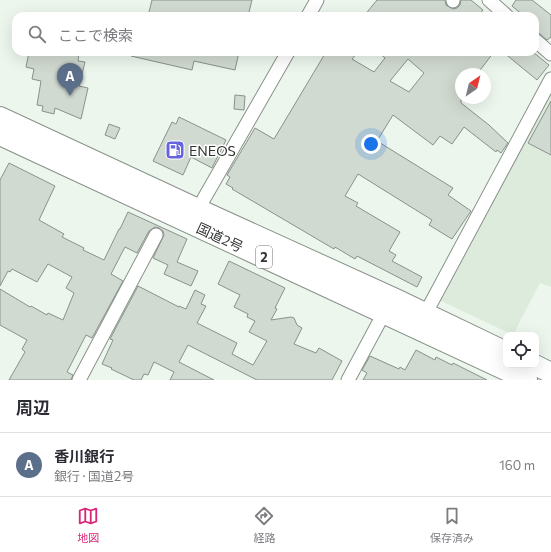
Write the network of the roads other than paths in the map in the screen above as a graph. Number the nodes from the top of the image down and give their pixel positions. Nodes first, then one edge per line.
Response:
1 (317, 0) edge
2 (489, 0) edge
3 (310, 12) edge
4 (503, 12) edge
5 (539, 44) edge
6 (551, 54) edge
7 (286, 56) edge
8 (551, 79) edge
9 (0, 117) edge
10 (0, 135) edge
11 (198, 209) junction
12 (156, 236) dead end
13 (384, 313) junction
14 (421, 321) junction
15 (503, 351) edge
16 (539, 367) edge
17 (551, 373) edge
18 (78, 380) edge
19 (348, 380) edge
20 (528, 380) edge

1 - 3 street
2 - 4 street
5 - 6 street
7 - 11 street
8 - 14 street
9 - 11 highway, 国道2号 / 2
10 - 13 highway, 国道2号 / 2
11 - 14 highway, 国道2号 / 2
12 - 18 street
13 - 14 highway, 国道2号 / 2
13 - 19 street
14 - 15 highway, 国道2号 / 2
14 - 20 highway, 国道2号 / 2
16 - 17 highway

